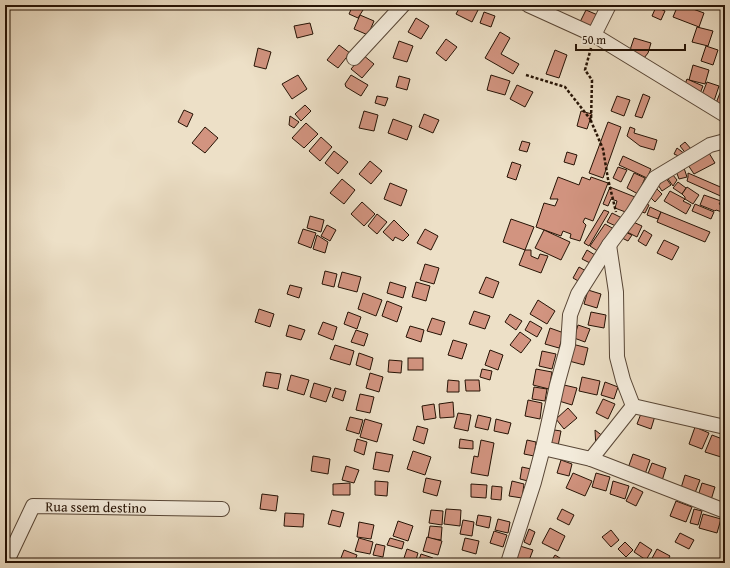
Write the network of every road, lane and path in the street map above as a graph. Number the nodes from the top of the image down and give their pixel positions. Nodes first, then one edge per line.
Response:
1 (403, 5) edge
2 (528, 5) edge
3 (609, 5) edge
4 (594, 35) junction
5 (354, 58) dead end
6 (526, 75) dead end
7 (725, 115) edge
8 (591, 121) junction
9 (725, 141) edge
10 (620, 230) junction
11 (609, 245) junction
12 (633, 406) junction
13 (725, 427) edge
14 (543, 448) junction
15 (591, 459) junction
16 (222, 510) dead end
17 (725, 511) edge
18 (6, 563) edge
19 (508, 563) edge

1 - 5 street
2 - 4 street
3 - 4 street
4 - 7 street
4 - 8 path
6 - 8 path
8 - 10 path
9 - 10 street
10 - 11 street
11 - 12 street
11 - 14 street
12 - 13 street
12 - 15 street
14 - 15 street
14 - 19 street
15 - 17 street
16 - 18 street, Rua ssem destino

